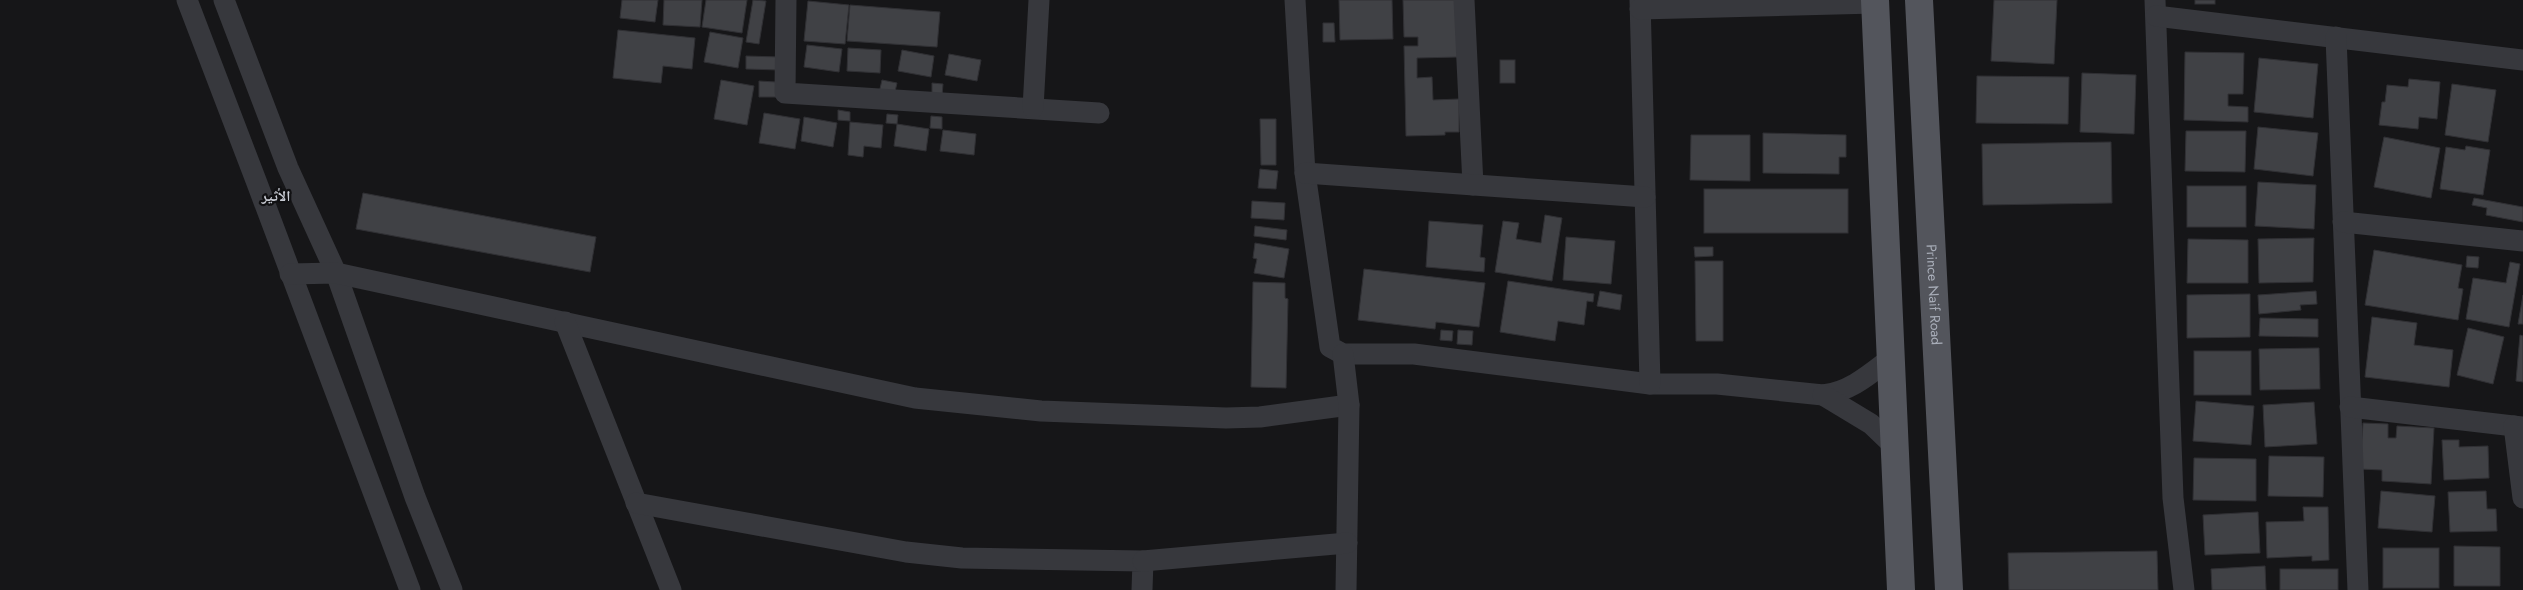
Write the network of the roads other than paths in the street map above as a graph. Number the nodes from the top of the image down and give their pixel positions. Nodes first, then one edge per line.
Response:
1 (187, 0) edge
2 (224, 0) edge
3 (786, 0) edge
4 (1039, 0) edge
5 (1295, 0) edge
6 (1464, 0) edge
7 (1919, 0) edge
8 (1875, 2) edge
9 (1640, 5) edge
10 (2155, 8) edge
11 (2336, 37) junction
12 (2523, 60) edge
13 (1033, 108) junction
14 (1099, 113) dead end
15 (1305, 173) junction
16 (1473, 185) junction
17 (1645, 197) junction
18 (2343, 222) junction
19 (2523, 241) edge
20 (336, 273) junction
21 (290, 274) junction
22 (565, 322) junction
23 (1343, 354) junction
24 (1891, 358) junction
25 (1650, 384) junction
26 (1823, 395) junction
27 (1349, 404) junction
28 (2350, 407) junction
29 (2518, 427) edge
30 (1895, 447) junction
31 (2523, 498) edge
32 (636, 503) junction
33 (1347, 543) junction
34 (1143, 561) junction
35 (410, 590) edge
36 (452, 590) edge
37 (671, 590) edge
38 (1142, 590) edge
39 (1346, 590) edge
40 (1901, 590) edge
41 (1949, 590) edge
42 (2184, 590) edge
43 (2358, 590) edge

1 - 21 street
2 - 20 street
3 - 13 street
4 - 13 street
5 - 15 street
6 - 16 street
7 - 41 main road, Prince Naif Road
8 - 9 street
8 - 24 main road
9 - 17 street
10 - 11 street
10 - 42 street
11 - 12 street
11 - 18 street
13 - 14 street
15 - 16 street
15 - 23 street
16 - 17 street
17 - 25 street
18 - 19 street
18 - 28 street
20 - 21 street
20 - 22 street
20 - 36 street
21 - 35 street
22 - 27 street
22 - 32 street
23 - 25 street
23 - 27 street
24 - 26 street
24 - 30 main road
25 - 26 street
26 - 30 street
27 - 33 street
28 - 29 street
28 - 43 street
29 - 31 street
30 - 40 main road
32 - 34 street
32 - 37 street
33 - 34 street
33 - 39 street
34 - 38 street

